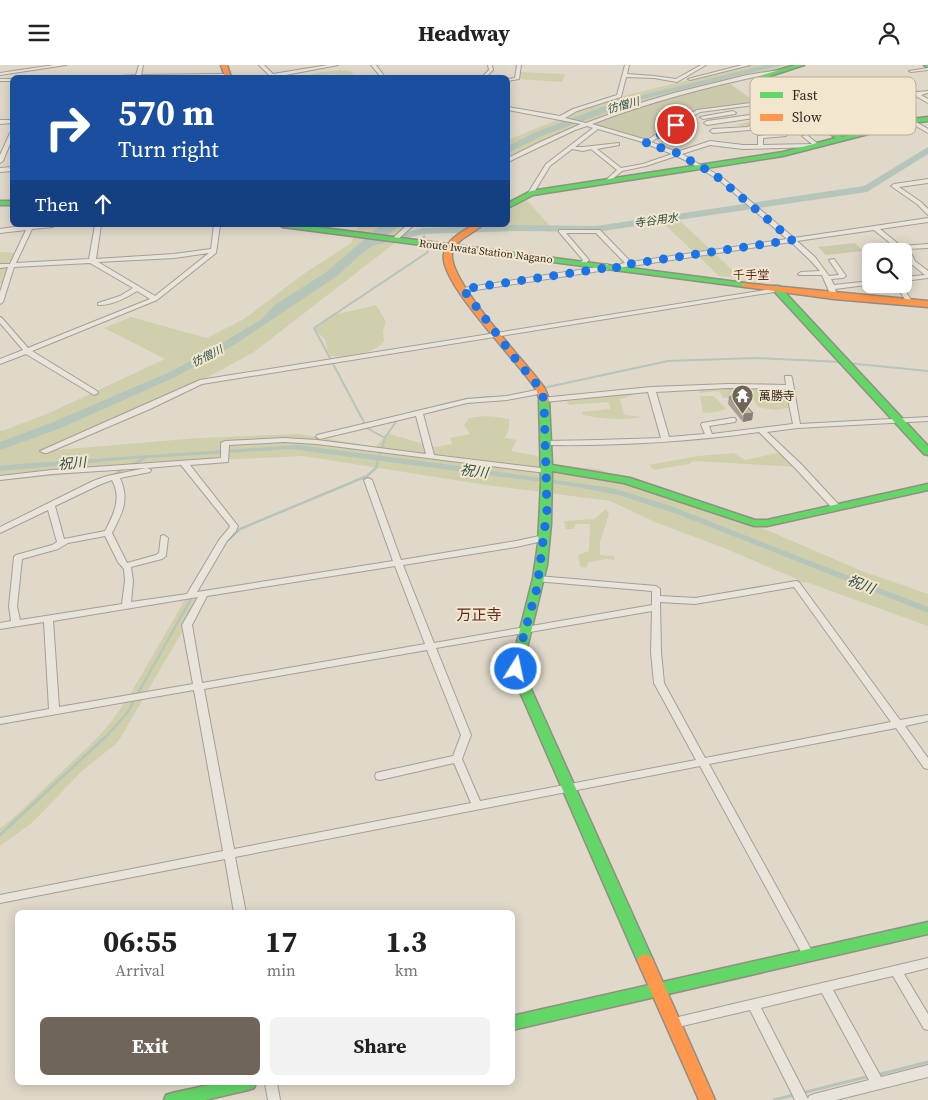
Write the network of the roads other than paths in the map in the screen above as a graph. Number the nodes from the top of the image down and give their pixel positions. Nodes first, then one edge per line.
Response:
1 (64, 65) edge
2 (261, 65) edge
3 (336, 65) edge
4 (373, 65) edge
5 (519, 65) edge
6 (627, 65) edge
7 (704, 65) edge
8 (748, 65) edge
9 (801, 65) edge
10 (29, 67) edge
11 (928, 67) edge
12 (783, 70) junction
13 (911, 71) dead end
14 (226, 73) edge
15 (0, 74) edge
16 (182, 75) edge
17 (270, 75) edge
18 (283, 75) edge
19 (381, 75) edge
20 (625, 75) junction
21 (753, 77) edge
22 (764, 77) edge
23 (750, 78) edge
24 (510, 80) edge
25 (677, 81) junction
26 (916, 95) edge
27 (928, 101) edge
28 (510, 108) edge
29 (750, 108) edge
30 (699, 111) junction
31 (750, 111) edge
32 (750, 114) edge
33 (703, 117) junction
34 (561, 118) junction
35 (707, 123) junction
36 (584, 124) junction
37 (916, 124) edge
38 (596, 128) junction
39 (750, 128) edge
40 (713, 131) junction
41 (928, 131) edge
42 (784, 135) dead end
43 (835, 135) edge
44 (856, 135) edge
45 (804, 136) dead end
46 (10, 138) edge
47 (841, 139) junction
48 (646, 143) junction
49 (713, 143) junction
50 (617, 144) dead end
51 (815, 146) junction
52 (572, 147) junction
53 (761, 147) junction
54 (593, 148) junction
55 (677, 153) junction
56 (510, 159) edge
57 (0, 161) edge
58 (700, 167) junction
59 (620, 170) junction
60 (609, 180) junction
61 (928, 181) edge
62 (531, 193) junction
63 (510, 205) edge
64 (928, 213) edge
65 (928, 220) edge
66 (24, 227) edge
67 (30, 227) edge
68 (98, 227) edge
69 (217, 227) edge
70 (300, 227) edge
71 (409, 227) edge
72 (475, 227) edge
73 (875, 228) junction
74 (0, 231) edge
75 (395, 239) junction
76 (792, 240) junction
77 (894, 243) edge
78 (928, 246) edge
79 (452, 247) junction
80 (912, 248) edge
81 (214, 250) junction
82 (832, 260) dead end
83 (92, 261) junction
84 (912, 262) edge
85 (584, 263) junction
86 (12, 265) junction
87 (0, 266) edge
88 (607, 266) junction
89 (625, 266) junction
90 (801, 274) dead end
91 (825, 275) junction
92 (928, 275) edge
93 (912, 278) edge
94 (862, 285) edge
95 (3, 286) edge
96 (136, 289) junction
97 (463, 289) junction
98 (777, 289) junction
99 (833, 291) junction
100 (904, 293) edge
101 (155, 299) junction
102 (0, 302) edge
103 (910, 303) junction
104 (100, 304) dead end
105 (928, 304) edge
106 (0, 319) edge
107 (496, 334) junction
108 (28, 351) junction
109 (0, 362) edge
110 (788, 378) dead end
111 (790, 387) junction
112 (651, 389) junction
113 (94, 393) dead end
114 (543, 395) junction
115 (419, 412) junction
116 (732, 419) dead end
117 (928, 419) edge
118 (898, 420) junction
119 (797, 426) junction
120 (760, 430) junction
121 (709, 436) junction
122 (320, 437) dead end
123 (665, 439) junction
124 (545, 443) junction
125 (44, 451) dead end
126 (928, 453) edge
127 (431, 456) junction
128 (186, 462) junction
129 (546, 471) junction
130 (115, 477) junction
131 (0, 478) edge
132 (368, 480) dead end
133 (928, 487) edge
134 (51, 505) junction
135 (836, 507) junction
136 (0, 530) edge
137 (108, 533) junction
138 (164, 538) dead end
139 (544, 538) junction
140 (61, 543) junction
141 (400, 563) junction
142 (125, 566) junction
143 (538, 579) junction
144 (204, 594) junction
145 (190, 596) junction
146 (656, 603) junction
147 (126, 606) junction
148 (48, 619) junction
149 (16, 624) junction
150 (0, 626) edge
151 (525, 630) junction
152 (431, 647) junction
153 (199, 686) junction
154 (54, 711) junction
155 (928, 718) edge
156 (0, 721) edge
157 (899, 724) junction
158 (457, 759) junction
159 (702, 761) junction
160 (928, 765) edge
161 (380, 776) dead end
162 (568, 788) junction
163 (477, 806) junction
164 (230, 854) junction
165 (0, 899) edge
166 (239, 910) edge
167 (928, 928) edge
168 (809, 956) junction
169 (928, 963) edge
170 (896, 971) junction
171 (826, 987) junction
172 (659, 990) junction
173 (754, 1005) junction
174 (515, 1022) edge
175 (674, 1023) junction
176 (928, 1025) edge
177 (928, 1071) edge
178 (878, 1084) junction
179 (239, 1085) edge
180 (271, 1085) edge
181 (172, 1100) edge
182 (274, 1100) edge
183 (707, 1100) edge
184 (802, 1100) edge
185 (814, 1100) edge

1 - 10 street
2 - 17 street
3 - 18 street
4 - 19 street
5 - 24 street
6 - 20 street
7 - 25 street
8 - 25 street
9 - 12 street
10 - 15 street
11 - 13 street
12 - 21 street
12 - 22 street
14 - 16 street
20 - 25 street
20 - 34 street
23 - 36 street
26 - 27 street
28 - 34 street
29 - 30 street
30 - 33 street
30 - 48 street
31 - 33 street
32 - 35 street
33 - 35 street
34 - 36 street
35 - 40 street
36 - 38 street
36 - 56 street
37 - 41 street
38 - 48 street
38 - 52 street
39 - 40 street
40 - 49 street
42 - 53 street
43 - 47 street
44 - 47 street
45 - 51 street
46 - 57 street
47 - 51 street
48 - 55 street
49 - 53 street
49 - 55 street
50 - 54 street
51 - 53 street
51 - 58 street
52 - 54 street
52 - 62 street
54 - 59 street
55 - 58 street
55 - 59 street
58 - 60 street
58 - 76 street
59 - 60 street
60 - 62 street
61 - 64 street
62 - 63 street
65 - 73 street
66 - 74 street
67 - 86 street
68 - 83 street
69 - 81 street
70 - 75 street, Route Iwata Station Nagano
71 - 75 street
72 - 79 street
73 - 76 street
73 - 77 street
75 - 79 street, Route Iwata Station Nagano
76 - 89 street
76 - 91 street
78 - 80 street
79 - 85 street, Route Iwata Station Nagano
79 - 97 street
81 - 83 street
81 - 101 street
82 - 91 street
83 - 86 street
83 - 96 street
84 - 92 street
85 - 88 street, Route Iwata Station Nagano
85 - 89 street
86 - 87 street
86 - 95 street
88 - 89 street, Route Iwata Station Nagano
88 - 97 street
89 - 98 street, Route Iwata Station Nagano
90 - 91 street
91 - 99 street
92 - 93 street
94 - 99 street
95 - 102 street
96 - 101 street
96 - 104 street
97 - 107 street
98 - 99 street, Route Iwata Station Nagano
98 - 107 street
98 - 118 street
99 - 103 street, Route Iwata Station Nagano
100 - 103 street
101 - 108 street
103 - 105 street, Route Iwata Station Nagano
106 - 108 street
107 - 114 street
107 - 125 street
108 - 109 street
108 - 113 street
110 - 111 street
111 - 112 street
111 - 119 street
112 - 114 street
112 - 123 street
114 - 115 street
114 - 124 street
115 - 122 street
115 - 127 street
116 - 121 street
117 - 118 street
118 - 119 street
118 - 126 street
119 - 120 street
120 - 121 street
120 - 135 street
121 - 123 street
123 - 124 street
124 - 129 street
127 - 128 street
127 - 129 street
128 - 130 street
128 - 131 street
128 - 145 street
129 - 135 street
129 - 139 street
130 - 134 street
130 - 137 street
132 - 141 street
133 - 135 street
134 - 136 street
134 - 140 street
137 - 140 street
137 - 142 street
138 - 142 street
139 - 141 street
139 - 143 street
140 - 149 street
141 - 144 street
141 - 152 street
142 - 147 street
143 - 146 street
143 - 151 street
144 - 145 street
144 - 153 street
145 - 147 street
146 - 151 street
146 - 157 street
146 - 159 street
147 - 148 street
148 - 149 street
148 - 154 street
149 - 150 street
151 - 152 street
151 - 162 street
152 - 153 street
152 - 158 street
153 - 154 street
153 - 164 street
154 - 156 street
155 - 157 street
157 - 159 street
157 - 160 street
158 - 161 street
158 - 163 street
159 - 162 street
159 - 168 street
162 - 163 street
162 - 172 street
163 - 164 street
164 - 165 street
164 - 166 street
167 - 168 street
168 - 172 street
169 - 170 street
170 - 171 street
170 - 176 street
171 - 173 street
171 - 178 street
172 - 174 street
172 - 175 street
173 - 175 street
173 - 184 street
175 - 183 street
177 - 178 street
178 - 185 street
179 - 181 street
180 - 182 street

